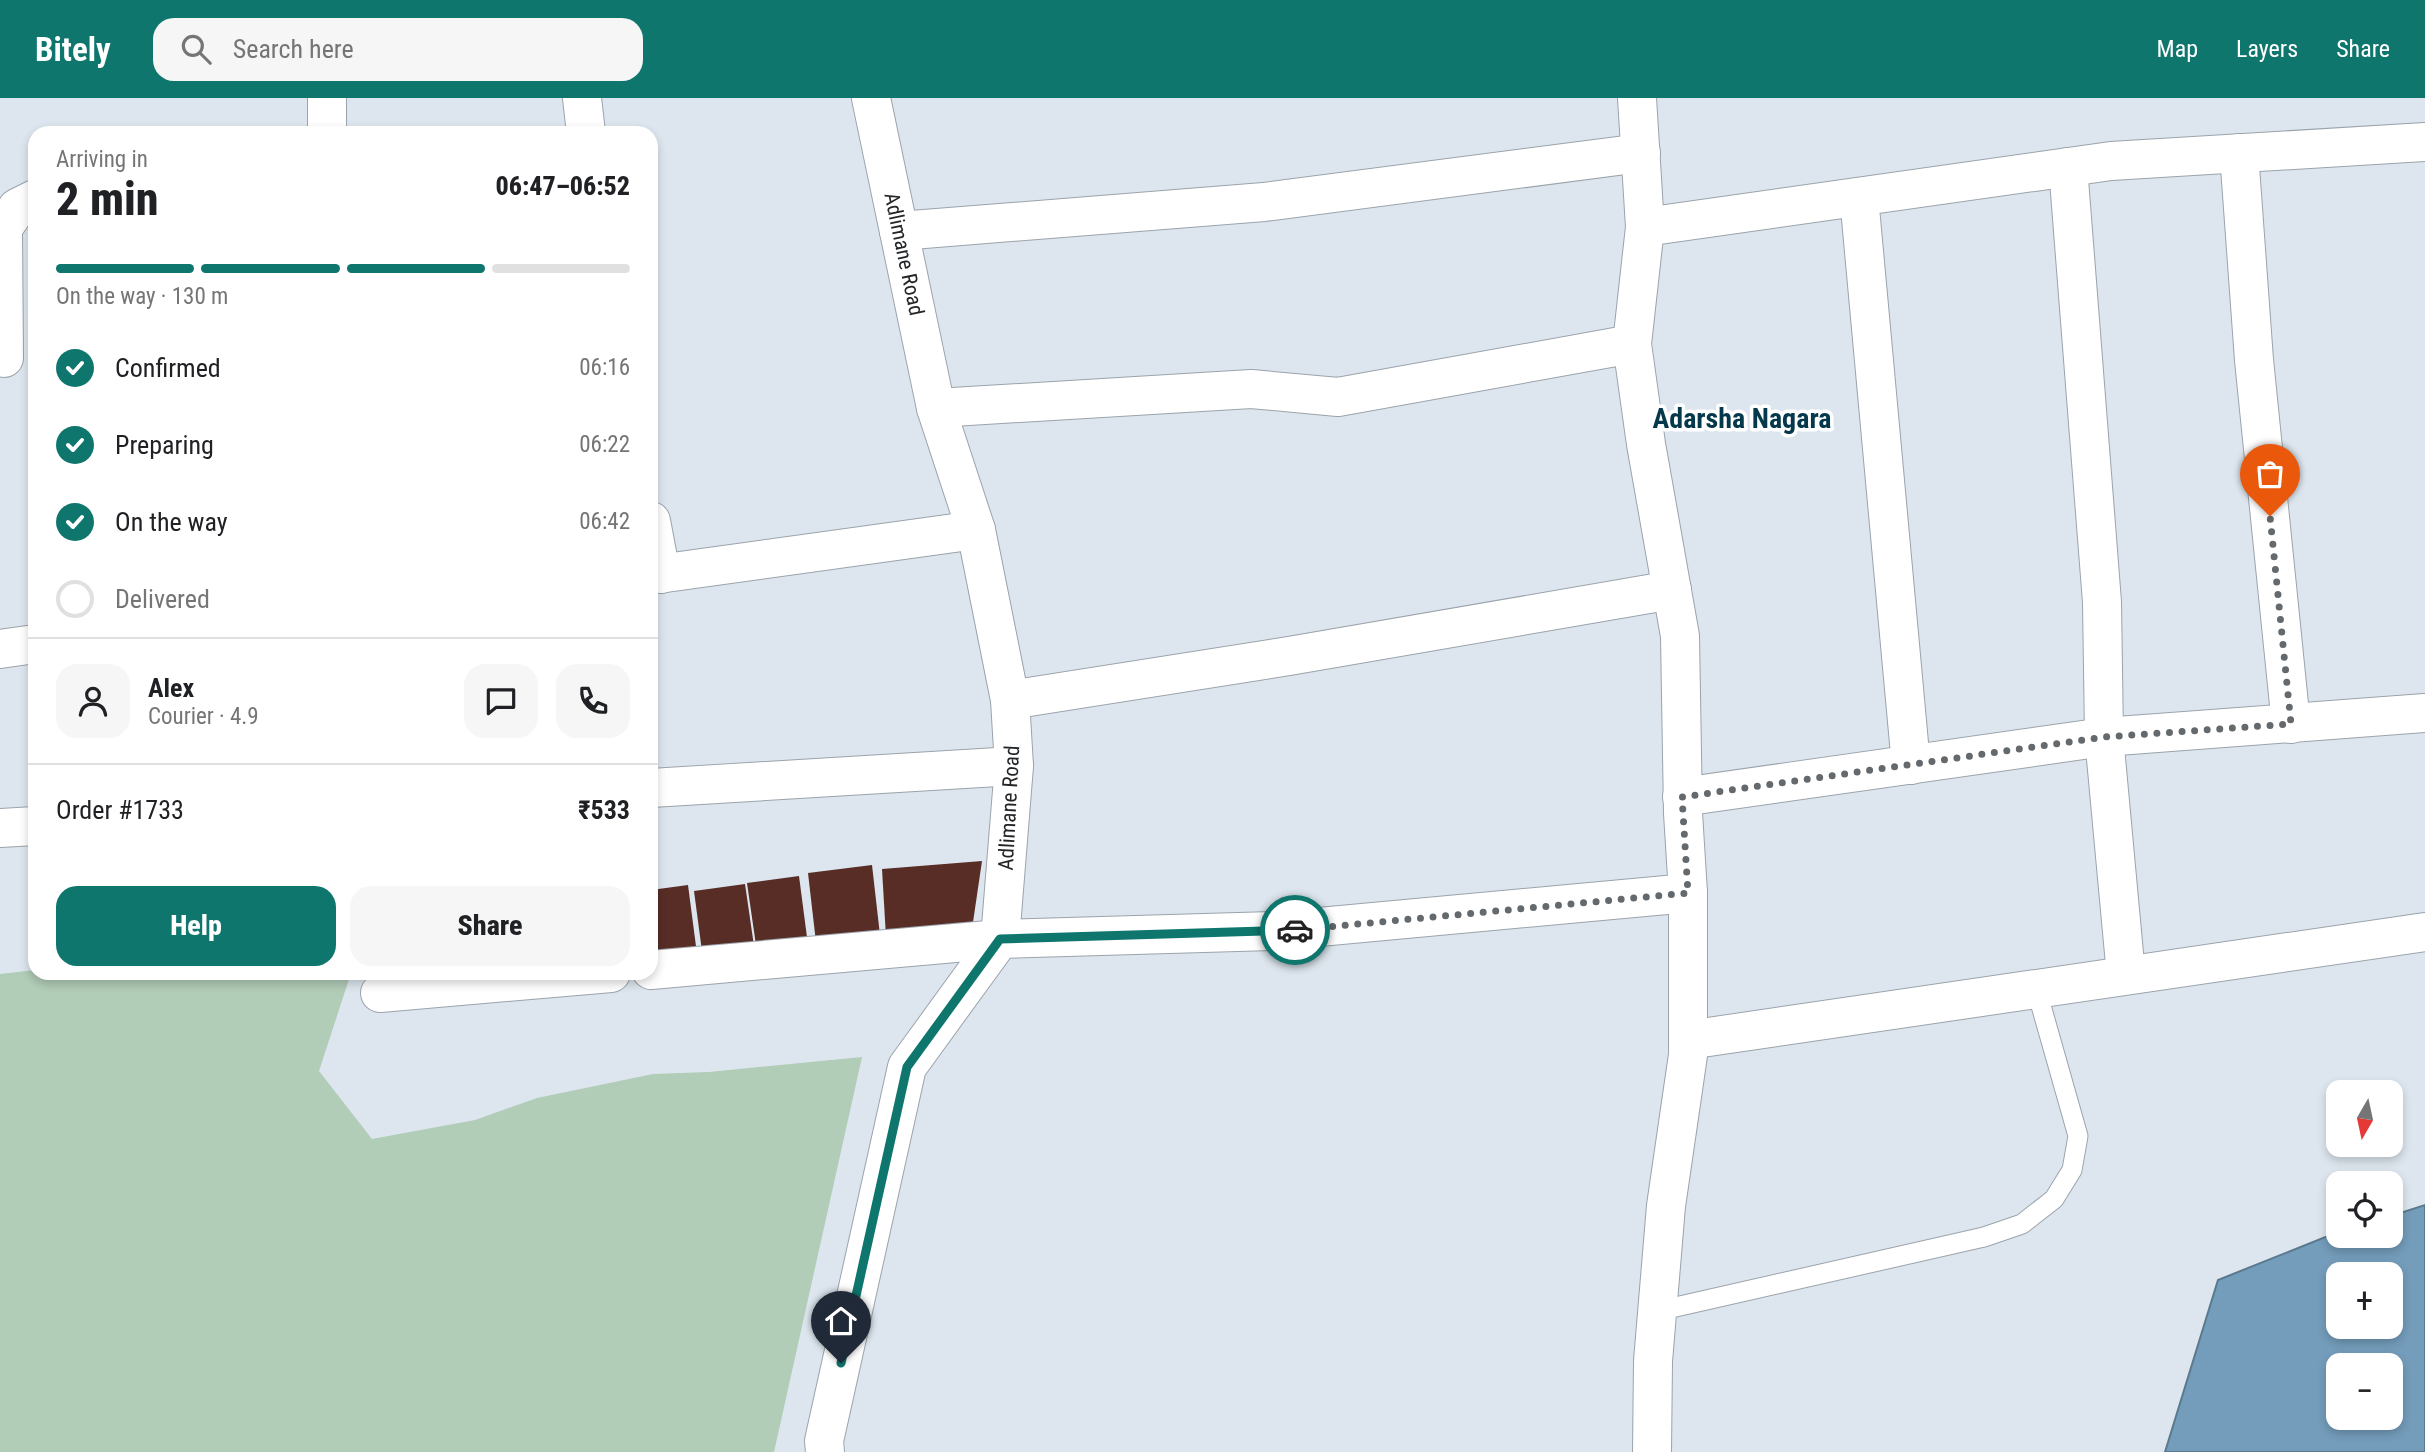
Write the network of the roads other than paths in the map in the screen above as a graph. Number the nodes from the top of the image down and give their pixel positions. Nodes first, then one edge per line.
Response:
1 (327, 98) edge
2 (582, 98) edge
3 (871, 98) edge
4 (1637, 98) edge
5 (327, 126) edge
6 (585, 126) edge
7 (2425, 142) edge
8 (1641, 153) junction
9 (2239, 153) junction
10 (2068, 167) junction
11 (1859, 197) junction
12 (28, 202) edge
13 (1644, 227) junction
14 (899, 232) junction
15 (1632, 344) junction
16 (13, 357) edge
17 (936, 408) junction
18 (976, 530) junction
19 (658, 574) edge
20 (1672, 590) junction
21 (28, 646) edge
22 (0, 649) edge
23 (1010, 700) junction
24 (2425, 713) edge
25 (2291, 724) junction
26 (2104, 737) junction
27 (1911, 765) junction
28 (1014, 766) junction
29 (658, 788) edge
30 (1682, 797) junction
31 (28, 826) edge
32 (0, 828) edge
33 (1688, 893) junction
34 (2425, 932) edge
35 (1000, 939) junction
36 (658, 969) edge
37 (2126, 975) junction
38 (530, 980) edge
39 (2036, 988) junction
40 (380, 993) dead end
41 (1688, 1040) junction
42 (1658, 1311) junction
43 (825, 1452) edge
44 (1652, 1452) edge

1 - 5 street
2 - 6 street
3 - 14 street, Adlimane Road
4 - 8 street
7 - 9 street
8 - 13 street
8 - 14 street
9 - 10 street
9 - 25 street
10 - 11 street
10 - 26 street
11 - 13 street
11 - 27 street
12 - 16 street
13 - 15 street
14 - 17 street, Adlimane Road
15 - 17 street
15 - 20 street
17 - 18 street, Adlimane Road
18 - 19 street
18 - 23 street, Adlimane Road
20 - 23 street
20 - 30 street
21 - 22 street
23 - 28 street, Adlimane Road
24 - 25 street
25 - 26 street
26 - 27 street
26 - 37 street
27 - 30 street
28 - 29 street
28 - 35 street, Adlimane Road
30 - 33 street
31 - 32 street
33 - 35 street
33 - 41 street
34 - 37 street
35 - 36 street
35 - 43 street
37 - 39 street
38 - 40 street
39 - 41 street
39 - 42 lane
41 - 42 street
42 - 44 street

